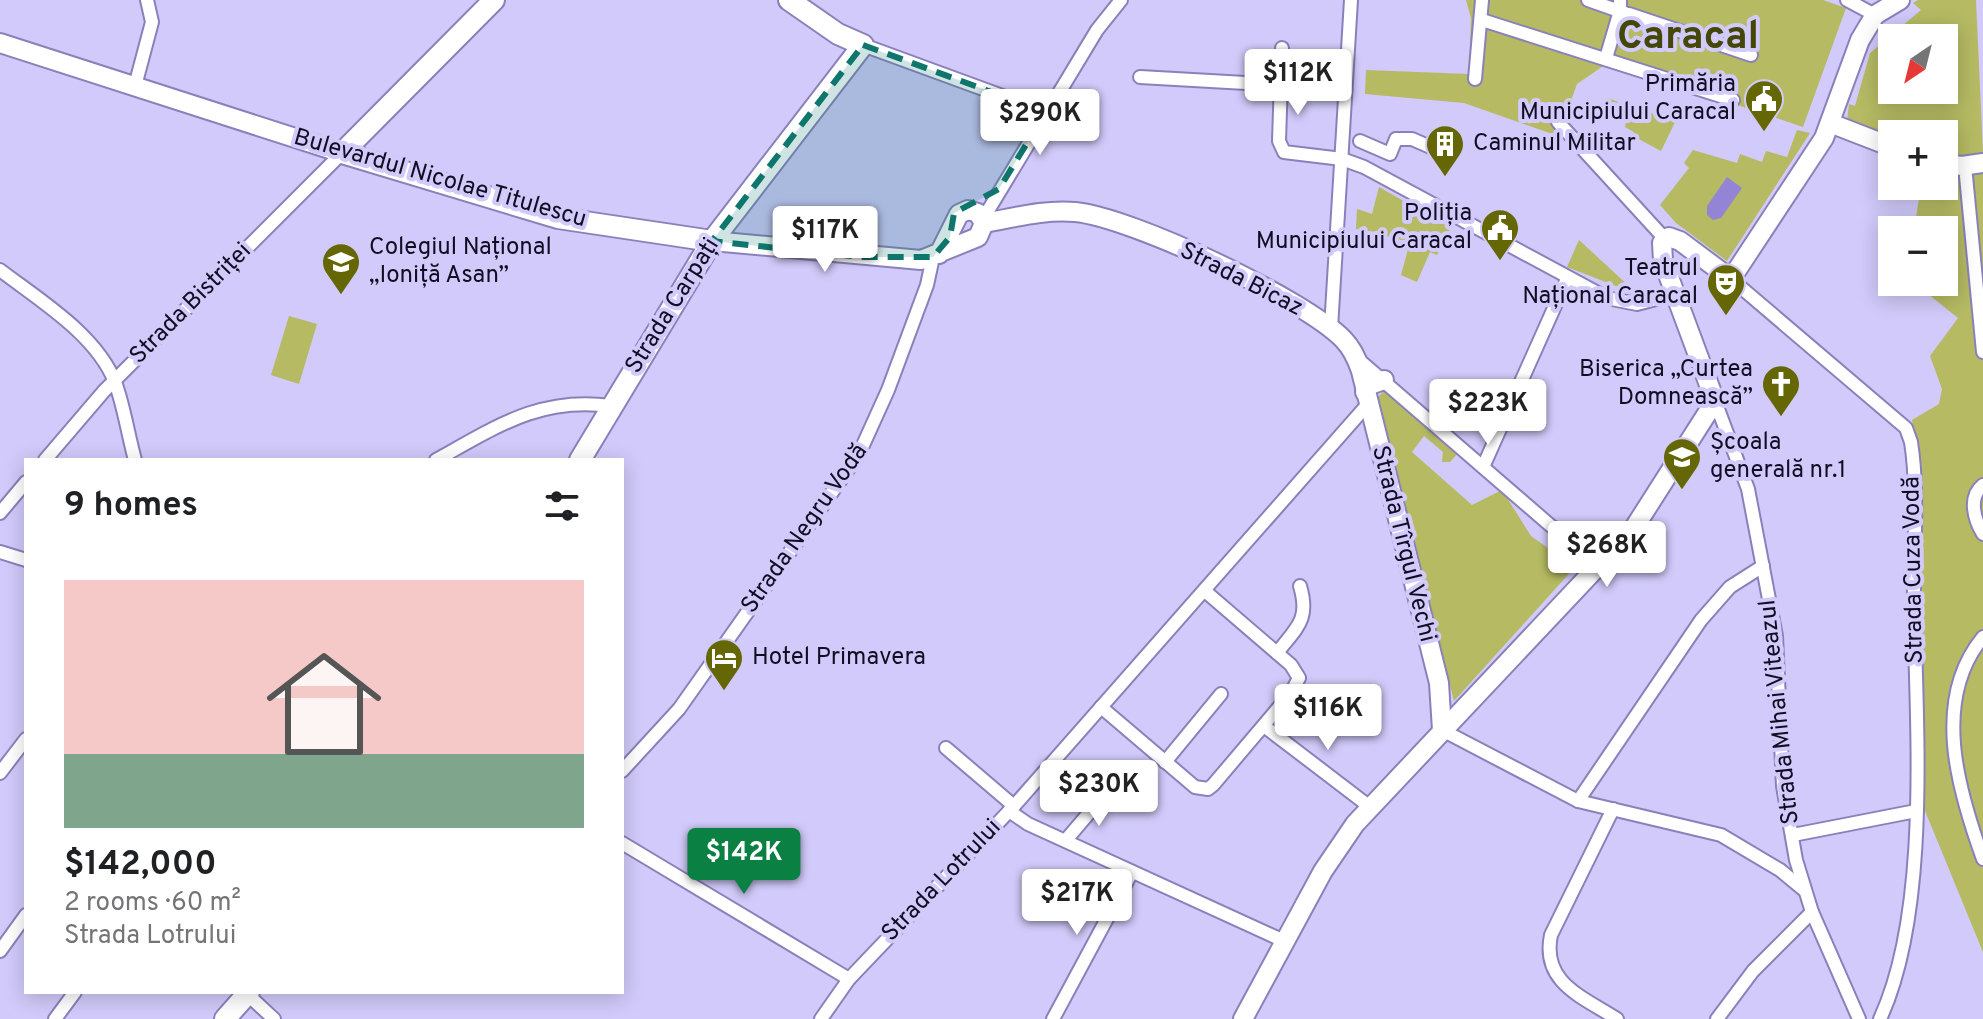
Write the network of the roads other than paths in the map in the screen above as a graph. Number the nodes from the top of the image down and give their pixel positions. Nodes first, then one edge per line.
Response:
1 (147, 0) edge
2 (494, 0) edge
3 (789, 0) edge
4 (1121, 0) edge
5 (1351, 0) edge
6 (1482, 0) edge
7 (1588, 0) edge
8 (1847, 0) edge
9 (1900, 0) edge
10 (1624, 10) edge
11 (1875, 15) junction
12 (1482, 20) junction
13 (0, 43) edge
14 (863, 45) junction
15 (1282, 48) dead end
16 (1751, 55) dead end
17 (1606, 58) junction
18 (1140, 77) dead end
19 (1475, 79) dead end
20 (1280, 85) junction
21 (135, 86) junction
22 (1733, 100) dead end
23 (1046, 112) junction
24 (1558, 122) dead end
25 (1830, 123) junction
26 (1360, 141) dead end
27 (1878, 142) edge
28 (1435, 149) dead end
29 (342, 153) junction
30 (1342, 159) junction
31 (1983, 163) edge
32 (1958, 166) edge
33 (1966, 176) dead end
34 (978, 217) junction
35 (962, 234) junction
36 (1665, 239) junction
37 (712, 241) junction
38 (936, 255) junction
39 (0, 270) edge
40 (1567, 279) junction
41 (1731, 279) junction
42 (1675, 294) junction
43 (1331, 328) junction
44 (1983, 352) edge
45 (1357, 358) junction
46 (1384, 380) junction
47 (115, 381) junction
48 (1366, 398) junction
49 (1715, 401) junction
50 (611, 406) junction
51 (47, 458) edge
52 (134, 458) edge
53 (440, 458) edge
54 (581, 458) edge
55 (1483, 467) junction
56 (24, 484) edge
57 (1983, 485) edge
58 (0, 513) edge
59 (1983, 534) edge
60 (0, 552) edge
61 (1610, 555) junction
62 (24, 559) edge
63 (1763, 566) junction
64 (1300, 586) dead end
65 (1206, 592) junction
66 (1983, 637) edge
67 (1277, 653) junction
68 (1221, 694) dead end
69 (1101, 707) junction
70 (1264, 726) junction
71 (1442, 730) junction
72 (24, 742) edge
73 (946, 748) dead end
74 (1165, 762) junction
75 (624, 769) edge
76 (0, 773) edge
77 (1106, 793) dead end
78 (1578, 801) junction
79 (1370, 807) junction
80 (1012, 808) junction
81 (1613, 809) junction
82 (1916, 811) junction
83 (1793, 835) junction
84 (1066, 840) junction
85 (624, 844) edge
86 (1983, 859) edge
87 (1132, 872) junction
88 (1803, 889) junction
89 (1812, 912) junction
90 (24, 918) edge
91 (1284, 941) junction
92 (0, 951) edge
93 (849, 979) junction
94 (74, 994) edge
95 (247, 994) edge
96 (249, 994) edge
97 (55, 1019) edge
98 (225, 1019) edge
99 (274, 1019) edge
100 (821, 1019) edge
101 (1053, 1019) edge
102 (1243, 1019) edge
103 (1617, 1019) edge
104 (1717, 1019) edge
105 (1859, 1019) edge
106 (1880, 1019) edge

1 - 21 street
2 - 29 main road
3 - 14 main road
4 - 23 street
5 - 30 street
6 - 12 street
7 - 10 street
8 - 11 street
9 - 11 main road
10 - 16 street
10 - 17 street
11 - 25 main road
12 - 17 street
12 - 19 street
13 - 21 main road, Bulevardul Nicolae Titulescu
14 - 23 street
14 - 37 main road, Strada Carpați
15 - 20 street
17 - 22 street
18 - 20 street
20 - 30 street
21 - 29 main road, Bulevardul Nicolae Titulescu
23 - 34 street
24 - 36 street, Strada Cuza Vodă
25 - 27 main road
25 - 41 main road
26 - 28 street
29 - 37 main road, Bulevardul Nicolae Titulescu
29 - 47 street, Strada Bistriței
30 - 40 street
30 - 43 street
31 - 32 main road
33 - 44 street
34 - 35 main road
34 - 35 main road
34 - 43 main road, Strada Bicaz
35 - 38 main road, Bulevardul Nicolae Titulescu
36 - 41 main road, Strada Cuza Vodă
36 - 42 main road
37 - 38 main road, Bulevardul Nicolae Titulescu
37 - 50 main road, Strada Carpați
38 - 75 street, Strada Negru Vodă
39 - 47 street
40 - 42 street
40 - 55 street
41 - 82 street, Strada Cuza Vodă
42 - 49 main road
43 - 45 main road, Strada Bicaz
45 - 46 street, Strada Bicaz
45 - 48 main road, Strada Tîrgul Vechi
46 - 48 main road
46 - 55 street, Strada Bicaz
47 - 51 street, Strada Bistriței
47 - 52 street
48 - 65 street, Strada Lotrului
48 - 71 main road, Strada Tîrgul Vechi
49 - 61 main road
49 - 63 street, Strada Mihai Viteazul
50 - 53 street
50 - 54 main road, Strada Carpați
55 - 61 street, Strada Bicaz
56 - 58 street
57 - 59 street
60 - 62 street
61 - 71 main road
63 - 78 street
63 - 83 street, Strada Mihai Viteazul
64 - 67 street
65 - 67 street
65 - 69 street, Strada Lotrului
66 - 86 street
67 - 70 street
68 - 74 street
69 - 74 street
69 - 80 street, Strada Lotrului
70 - 74 street
70 - 79 street
71 - 78 street
71 - 79 main road
72 - 76 street
73 - 80 street
77 - 84 street
78 - 81 street
79 - 91 main road
80 - 84 street
80 - 93 street, Strada Lotrului
81 - 88 street
81 - 103 street
82 - 83 street
82 - 106 street, Strada Cuza Vodă
83 - 88 street, Strada Mihai Viteazul
84 - 87 street
85 - 93 street
87 - 91 street
87 - 101 street
88 - 89 street, Strada Mihai Viteazul
89 - 104 street
89 - 105 street, Strada Mihai Viteazul
90 - 92 street
91 - 102 main road
93 - 100 street, Strada Lotrului
94 - 97 street
95 - 98 main road
96 - 99 street

